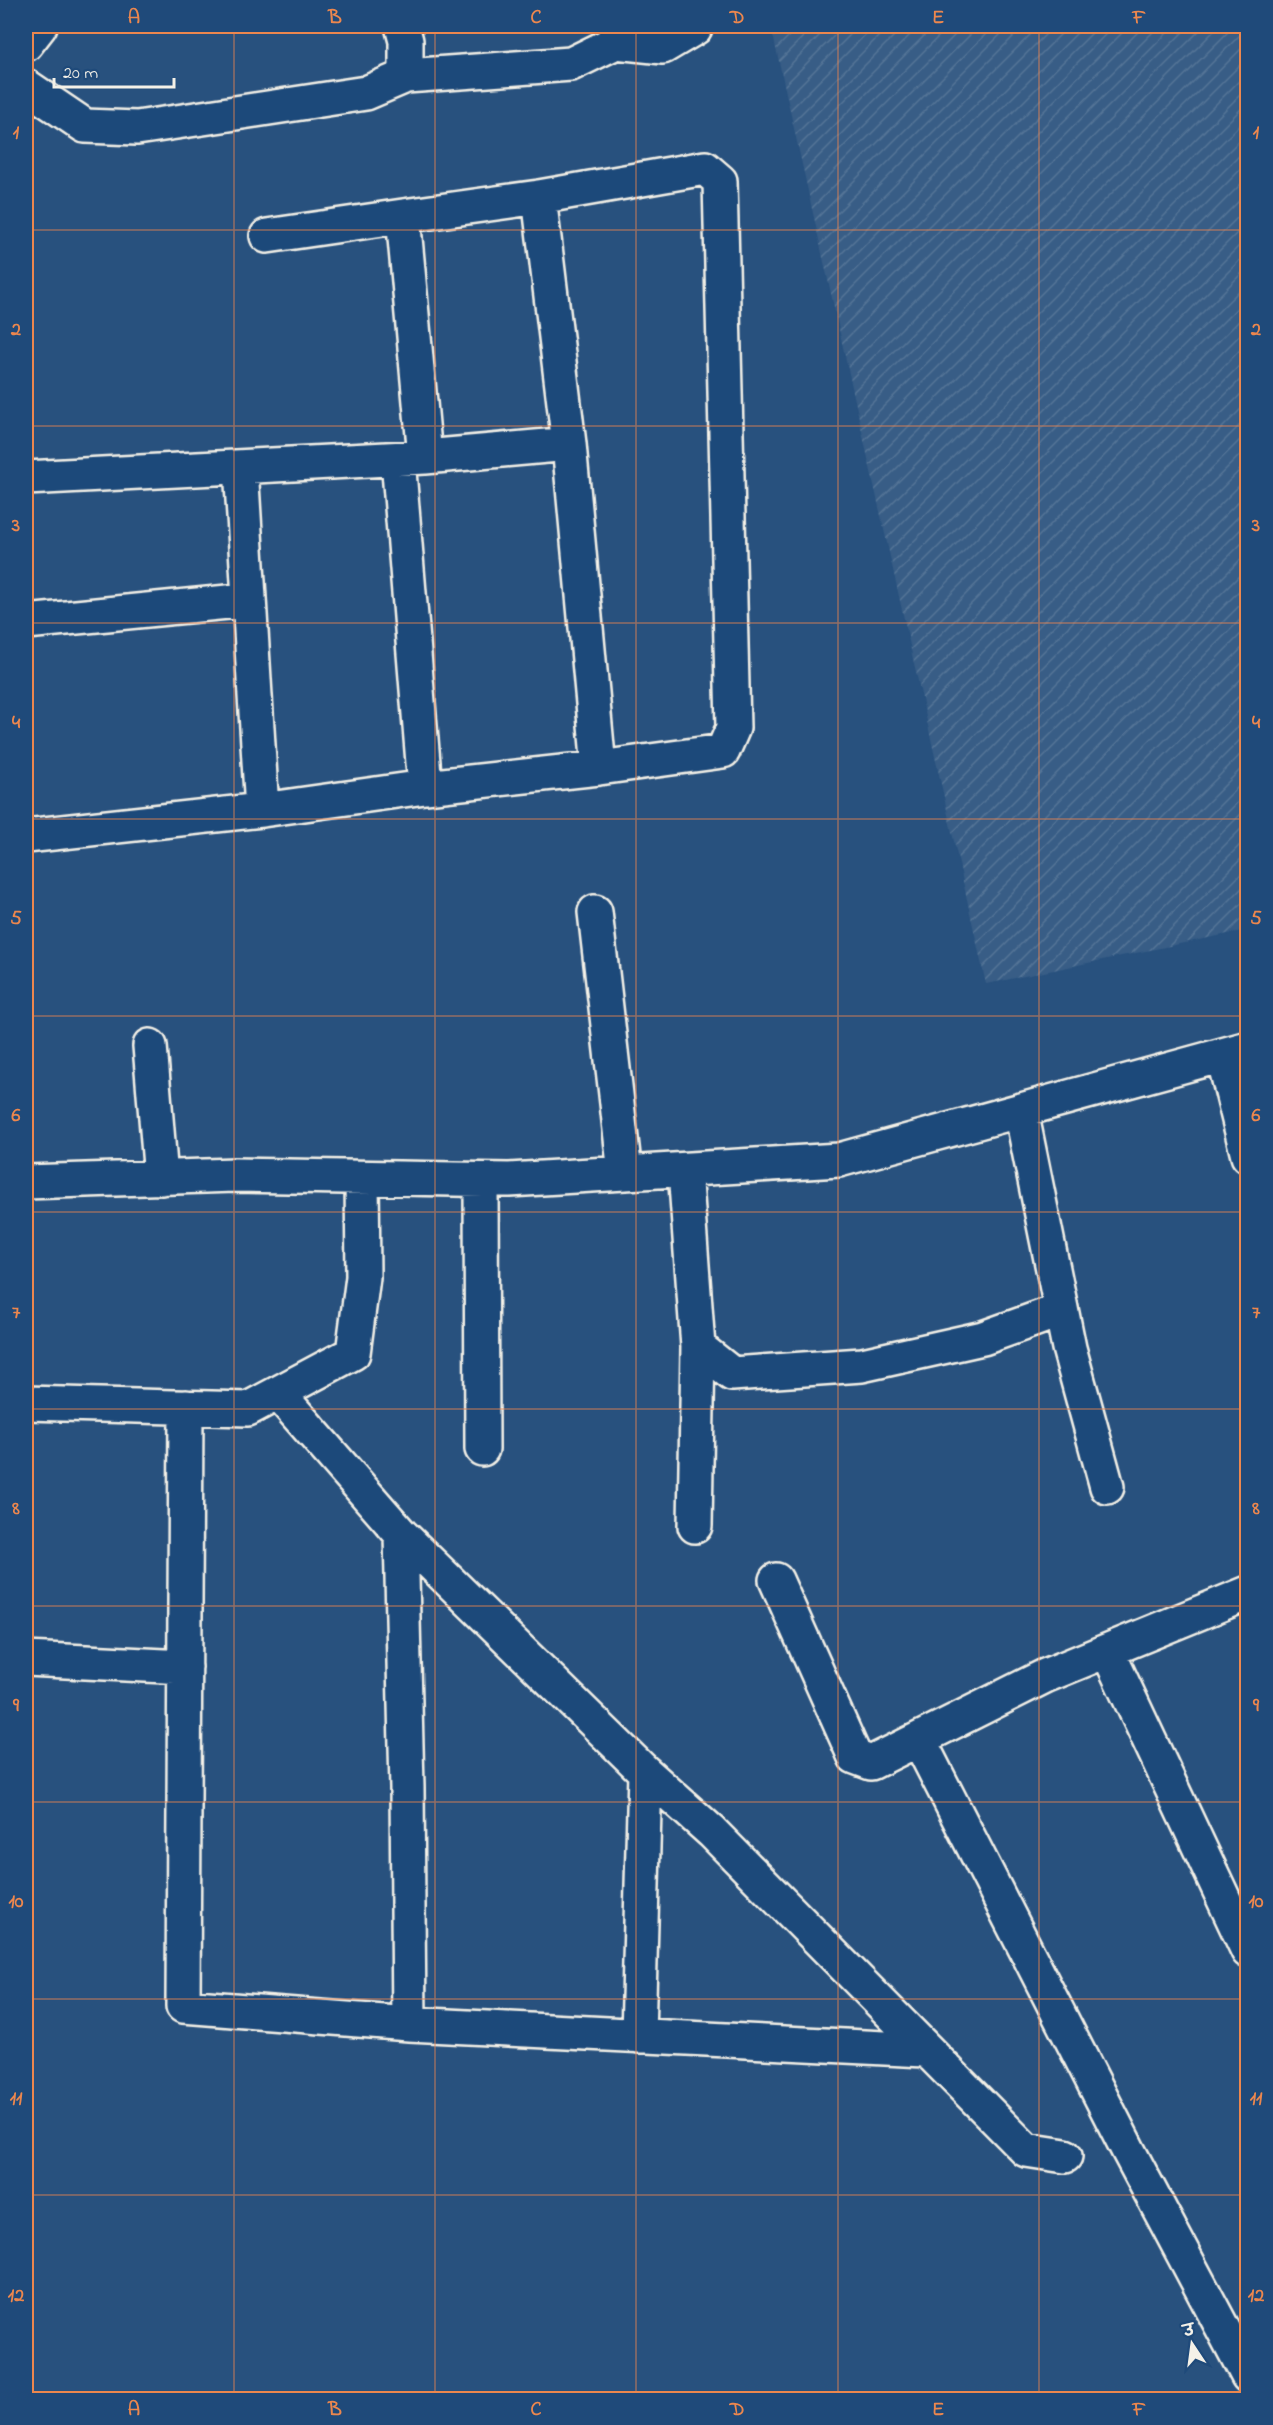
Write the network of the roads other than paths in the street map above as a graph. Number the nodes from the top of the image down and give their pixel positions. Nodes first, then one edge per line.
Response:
1 (40, 26) edge
2 (402, 26) edge
3 (695, 28) dead end
4 (616, 34) edge
5 (26, 44) edge
6 (406, 76) junction
7 (26, 86) edge
8 (539, 197) junction
9 (403, 216) junction
10 (267, 236) dead end
11 (569, 444) junction
12 (411, 458) junction
13 (241, 467) junction
14 (26, 477) edge
15 (248, 600) junction
16 (26, 622) edge
17 (599, 768) junction
18 (425, 787) junction
19 (262, 810) junction
20 (26, 836) edge
21 (595, 912) dead end
22 (150, 1047) dead end
23 (1235, 1052) edge
24 (1021, 1111) junction
25 (1248, 1156) edge
26 (685, 1170) junction
27 (625, 1173) junction
28 (161, 1178) junction
29 (362, 1178) junction
30 (481, 1180) junction
31 (26, 1182) edge
32 (1061, 1310) junction
33 (698, 1347) junction
34 (278, 1393) junction
35 (26, 1403) edge
36 (186, 1407) junction
37 (482, 1449) dead end
38 (1107, 1487) dead end
39 (695, 1526) dead end
40 (401, 1534) junction
41 (776, 1581) dead end
42 (1248, 1593) edge
43 (1108, 1652) junction
44 (26, 1659) edge
45 (185, 1667) junction
46 (919, 1740) junction
47 (645, 1772) junction
48 (1248, 1951) edge
49 (409, 2024) junction
50 (638, 2036) junction
51 (925, 2049) junction
52 (1065, 2156) dead end
53 (1248, 2376) edge

1 - 5 street
2 - 6 street
3 - 4 street
4 - 6 street
6 - 7 street
8 - 9 street
8 - 11 street
8 - 17 street
9 - 10 street
9 - 12 street
11 - 12 street
11 - 17 street
12 - 13 street
12 - 18 street
13 - 14 street
13 - 15 street
15 - 16 street
15 - 19 street
17 - 18 street
18 - 19 street
19 - 20 street
21 - 27 street
22 - 28 street
23 - 24 street
23 - 25 street
24 - 26 street
24 - 32 street
26 - 27 street
26 - 33 street
27 - 30 street
28 - 29 street
28 - 31 street
29 - 30 street
29 - 34 street
30 - 37 street
32 - 33 street
32 - 38 street
33 - 39 street
34 - 36 street
34 - 40 street
35 - 36 street
36 - 45 street
40 - 47 street
40 - 49 street
41 - 46 street
42 - 43 street
43 - 46 street
43 - 48 street
44 - 45 street
45 - 49 street
46 - 53 street
47 - 50 street
47 - 51 street
49 - 50 street
50 - 51 street
51 - 52 street

